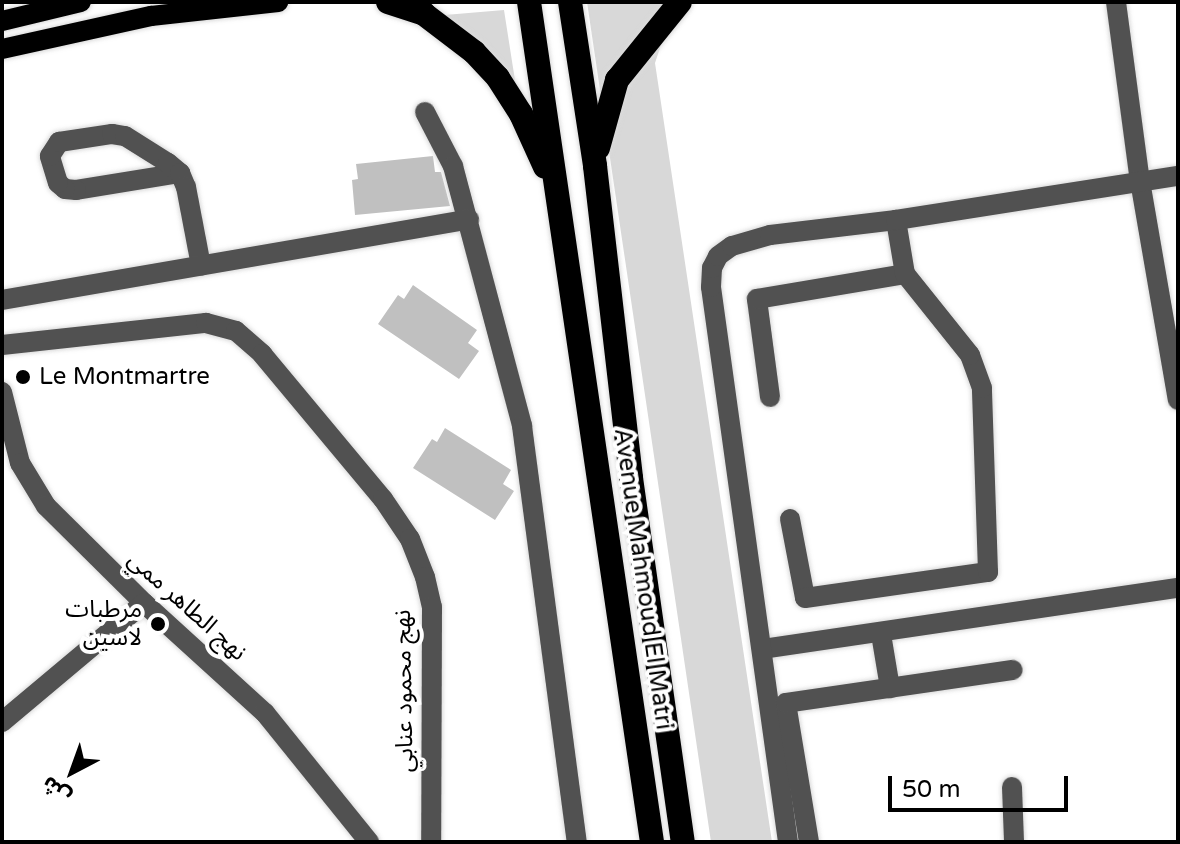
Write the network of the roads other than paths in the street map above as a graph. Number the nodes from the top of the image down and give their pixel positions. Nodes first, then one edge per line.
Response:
1 (81, 2) edge
2 (278, 2) edge
3 (388, 2) edge
4 (529, 2) edge
5 (570, 2) edge
6 (680, 2) edge
7 (1116, 2) edge
8 (2, 21) edge
9 (2, 49) edge
10 (425, 112) dead end
11 (595, 166) junction
12 (180, 173) junction
13 (1178, 176) edge
14 (1140, 181) junction
15 (555, 189) junction
16 (469, 219) junction
17 (896, 220) junction
18 (201, 266) junction
19 (905, 274) junction
20 (2, 300) edge
21 (2, 345) edge
22 (2, 392) edge
23 (770, 397) dead end
24 (1178, 400) edge
25 (790, 519) dead end
26 (1178, 588) edge
27 (144, 603) junction
28 (881, 634) junction
29 (763, 649) junction
30 (1013, 670) dead end
31 (890, 688) junction
32 (2, 722) edge
33 (1012, 787) dead end
34 (369, 842) edge
35 (431, 842) edge
36 (577, 842) edge
37 (652, 842) edge
38 (683, 842) edge
39 (788, 842) edge
40 (809, 842) edge
41 (1014, 842) edge

1 - 8 main road
2 - 9 main road
3 - 15 highway
4 - 15 highway, Avenue Mahmoud El Matri
5 - 11 highway, Avenue Mahmoud El Matri
6 - 11 highway
7 - 14 street
10 - 16 street
11 - 38 highway, Avenue Mahmoud El Matri
12 - 12 street
12 - 18 street
13 - 14 street
14 - 17 street
14 - 24 street
15 - 37 highway, Avenue Mahmoud El Matri
16 - 18 street
16 - 36 street
17 - 19 street
17 - 29 street
18 - 20 street
19 - 23 street
19 - 25 street
21 - 35 street, نهج محمود عنابي
22 - 27 street, نهج الطاهر ممي
26 - 28 street
27 - 32 street
27 - 34 street, نهج الطاهر ممي
28 - 29 street
28 - 31 street
29 - 39 street
30 - 31 street
31 - 40 street
33 - 41 street

